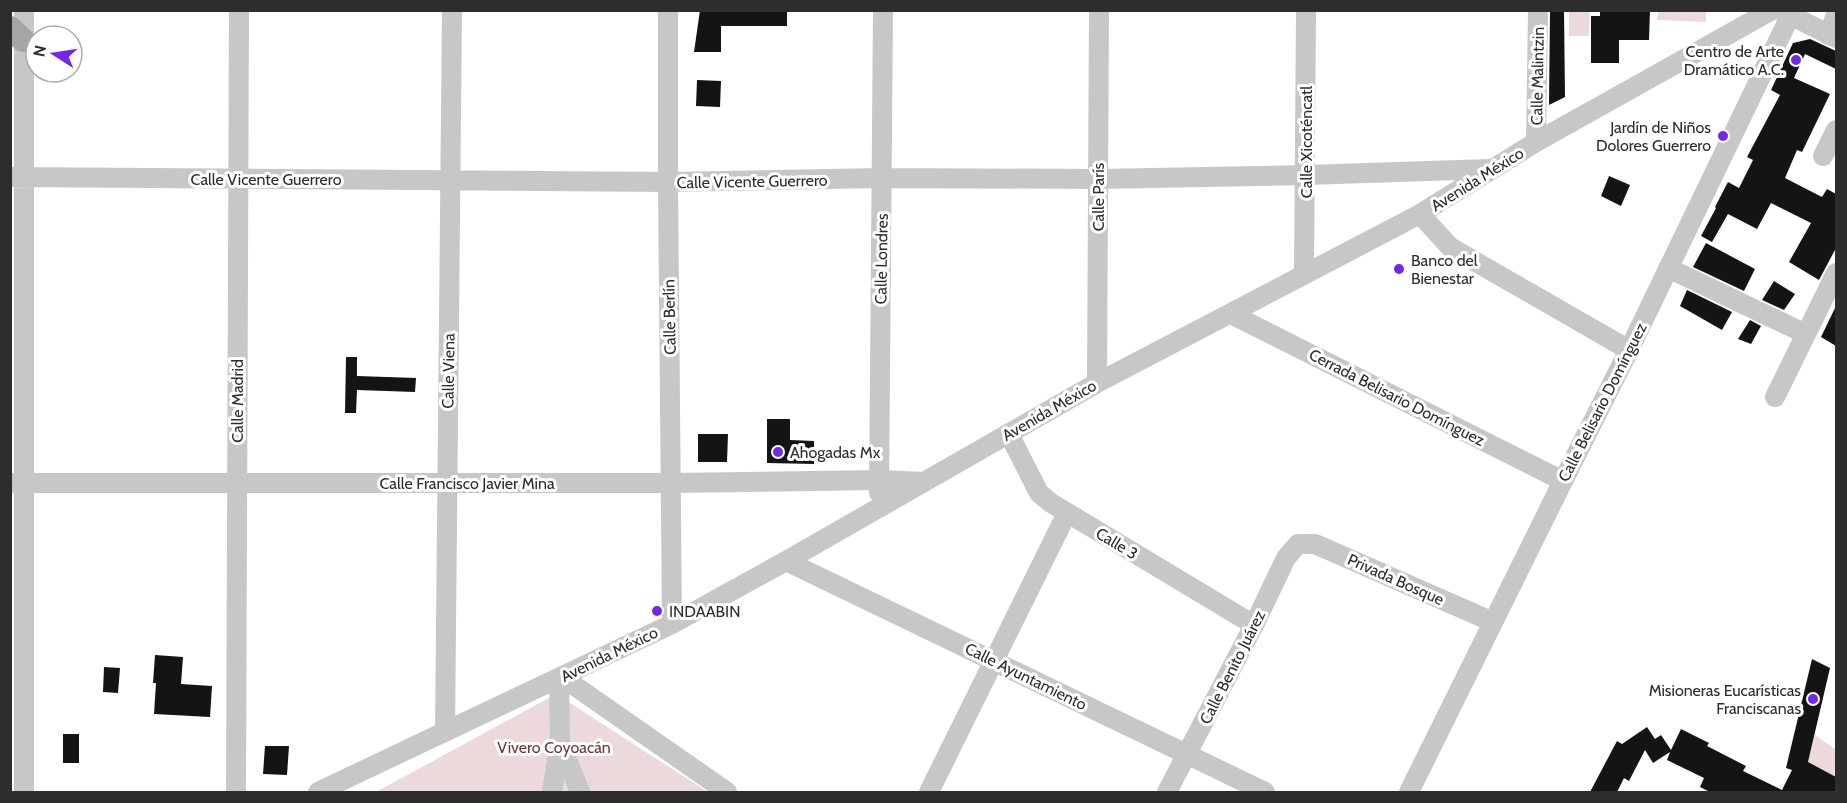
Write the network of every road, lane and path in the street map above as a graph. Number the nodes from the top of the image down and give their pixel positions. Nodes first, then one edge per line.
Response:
1 (24, 10) edge
2 (239, 10) edge
3 (452, 10) edge
4 (668, 10) edge
5 (883, 10) edge
6 (1098, 10) edge
7 (1306, 10) edge
8 (1538, 10) edge
9 (1772, 10) edge
10 (1788, 12) edge
11 (1836, 15) edge
12 (17, 34) edge
13 (1832, 37) edge
14 (1836, 130) edge
15 (1536, 142) junction
16 (1823, 156) dead end
17 (1492, 169) junction
18 (1306, 175) junction
19 (17, 177) edge
20 (882, 178) junction
21 (238, 179) junction
22 (1098, 179) junction
23 (450, 181) junction
24 (668, 182) junction
25 (1420, 214) junction
26 (1668, 268) junction
27 (1836, 273) edge
28 (1305, 274) junction
29 (1231, 314) junction
30 (1806, 334) junction
31 (1629, 350) junction
32 (1097, 383) junction
33 (1775, 397) dead end
34 (1009, 434) junction
35 (879, 480) junction
36 (1563, 481) junction
37 (924, 482) junction
38 (17, 483) edge
39 (237, 483) junction
40 (447, 483) junction
41 (670, 483) junction
42 (878, 508) junction
43 (1067, 513) junction
44 (1298, 544) joint
45 (786, 561) junction
46 (1493, 622) junction
47 (672, 624) junction
48 (1254, 625) junction
49 (993, 660) junction
50 (560, 678) junction
51 (445, 732) junction
52 (560, 741) junction
53 (1187, 755) junction
54 (24, 792) edge
55 (236, 792) edge
56 (318, 792) edge
57 (552, 792) edge
58 (580, 792) edge
59 (728, 792) edge
60 (929, 792) edge
61 (1167, 792) edge
62 (1265, 792) edge
63 (1409, 792) edge

1 - 12 street
2 - 21 street, Calle Madrid
3 - 23 street, Calle Viena
4 - 24 street, Calle Berlín
5 - 20 street, Calle Londres
6 - 22 street, Calle París
7 - 18 street, Calle Xicoténcatl
8 - 15 street, Calle Malintzin
9 - 15 street, Avenida México
10 - 13 street
10 - 26 street, Calle Belisario Domínguez
11 - 13 street
12 - 19 street
14 - 16 street
15 - 17 street, Avenida México
17 - 18 street, Calle Vicente Guerrero
17 - 25 street, Avenida México
18 - 22 street, Calle Vicente Guerrero
18 - 28 street, Calle Xicoténcatl
19 - 21 street, Calle Vicente Guerrero
19 - 38 street
20 - 22 street, Calle Vicente Guerrero
20 - 24 street, Calle Vicente Guerrero
20 - 35 street, Calle Londres
21 - 23 street, Calle Vicente Guerrero
21 - 39 street, Calle Madrid
22 - 32 street, Calle París
23 - 24 street, Calle Vicente Guerrero
23 - 40 street, Calle Viena
24 - 41 street, Calle Berlín
25 - 28 street, Avenida México
25 - 31 street
26 - 30 street
26 - 31 street, Calle Belisario Domínguez
27 - 30 street
28 - 29 street, Avenida México
29 - 32 street, Avenida México
29 - 36 street, Cerrada Belisario Domínguez
30 - 33 street
31 - 36 street, Calle Belisario Domínguez
32 - 34 street, Avenida México
34 - 37 street, Avenida México
34 - 43 street, Calle 3
35 - 37 street, Calle Francisco Javier Mina
35 - 41 street, Calle Francisco Javier Mina
35 - 42 street, Calle Londres
36 - 46 street, Calle Belisario Domínguez
37 - 42 street, Avenida México
38 - 39 street, Calle Francisco Javier Mina
38 - 54 street
39 - 40 street, Calle Francisco Javier Mina
39 - 55 street, Calle Madrid
40 - 41 street, Calle Francisco Javier Mina
40 - 51 street, Calle Viena
41 - 47 street, Calle Berlín
42 - 45 street, Avenida México
43 - 48 street, Calle 3
43 - 49 street
44 - 46 street, Privada Bosque
44 - 48 street, Calle Benito Juárez
45 - 47 street, Avenida México
45 - 49 street, Calle Ayuntamiento
46 - 63 street, Calle Belisario Domínguez
47 - 50 street, Avenida México
48 - 53 street, Calle Benito Juárez
49 - 53 street, Calle Ayuntamiento
49 - 60 street
50 - 51 street, Avenida México
50 - 52 street
50 - 59 street
51 - 56 street, Avenida México
52 - 57 street
52 - 58 street
53 - 61 street, Calle Benito Juárez
53 - 62 street, Calle Ayuntamiento

